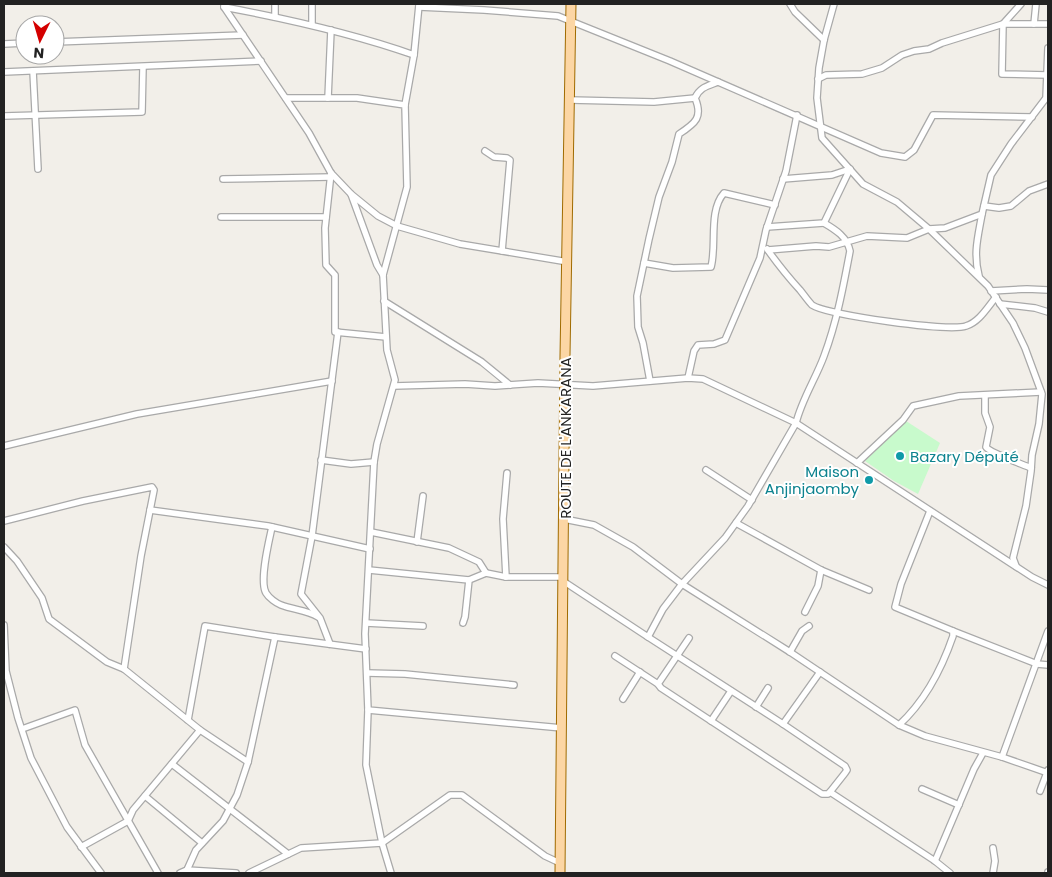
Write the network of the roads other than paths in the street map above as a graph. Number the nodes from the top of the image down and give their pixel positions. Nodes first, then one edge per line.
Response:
1 (274, 4) edge
2 (312, 4) edge
3 (571, 4) edge
4 (790, 4) edge
5 (834, 4) edge
6 (1036, 4) edge
7 (419, 5) edge
8 (1017, 5) edge
9 (224, 6) edge
10 (240, 7) edge
11 (275, 17) junction
12 (571, 21) junction
13 (1003, 24) junction
14 (1034, 24) junction
15 (1048, 24) edge
16 (312, 25) junction
17 (331, 30) junction
18 (243, 35) junction
19 (824, 40) junction
20 (65, 42) edge
21 (1048, 48) edge
22 (414, 54) junction
23 (261, 61) junction
24 (142, 67) junction
25 (33, 71) junction
26 (4, 72) edge
27 (1046, 75) junction
28 (818, 79) junction
29 (718, 82) junction
30 (286, 98) junction
31 (328, 98) junction
32 (695, 98) junction
33 (1047, 98) edge
34 (570, 100) junction
35 (405, 105) junction
36 (35, 115) junction
37 (797, 115) junction
38 (4, 116) edge
39 (1032, 118) junction
40 (820, 126) junction
41 (485, 151) dead end
42 (38, 169) dead end
43 (850, 169) junction
44 (331, 175) junction
45 (222, 179) dead end
46 (783, 179) junction
47 (1048, 184) edge
48 (351, 194) junction
49 (774, 205) junction
50 (984, 206) junction
51 (982, 214) junction
52 (221, 217) dead end
53 (326, 217) junction
54 (824, 223) junction
55 (397, 226) junction
56 (768, 227) junction
57 (930, 229) junction
58 (846, 242) junction
59 (763, 244) junction
60 (768, 250) junction
61 (502, 251) junction
62 (568, 262) junction
63 (644, 263) junction
64 (383, 275) junction
65 (980, 278) junction
66 (1048, 290) edge
67 (991, 291) junction
68 (996, 298) junction
69 (384, 301) junction
70 (1000, 304) junction
71 (838, 312) junction
72 (1048, 312) edge
73 (338, 332) junction
74 (386, 337) junction
75 (688, 378) junction
76 (332, 380) junction
77 (650, 380) junction
78 (510, 385) junction
79 (565, 385) junction
80 (394, 386) junction
81 (1041, 392) junction
82 (985, 395) junction
83 (796, 422) junction
84 (4, 446) edge
85 (321, 460) junction
86 (374, 462) junction
87 (857, 463) junction
88 (1031, 468) junction
89 (706, 470) dead end
90 (507, 473) dead end
91 (423, 496) dead end
92 (752, 500) junction
93 (150, 510) junction
94 (930, 512) junction
95 (564, 519) junction
96 (4, 521) edge
97 (736, 522) junction
98 (272, 527) junction
99 (371, 532) junction
100 (312, 536) junction
101 (417, 542) junction
102 (4, 547) edge
103 (370, 549) junction
104 (1016, 566) junction
105 (368, 570) junction
106 (821, 570) junction
107 (486, 573) junction
108 (506, 577) junction
109 (563, 579) junction
110 (469, 580) junction
111 (682, 584) junction
112 (1048, 585) edge
113 (868, 590) dead end
114 (805, 612) dead end
115 (320, 618) junction
116 (366, 623) junction
117 (463, 623) dead end
118 (423, 626) dead end
119 (809, 626) dead end
120 (4, 629) edge
121 (953, 631) junction
122 (1048, 631) edge
123 (275, 637) junction
124 (648, 637) junction
125 (689, 638) dead end
126 (330, 644) junction
127 (366, 649) junction
128 (790, 652) junction
129 (615, 656) dead end
130 (677, 657) junction
131 (1037, 664) junction
132 (1048, 666) edge
133 (124, 669) junction
134 (640, 672) junction
135 (820, 672) junction
136 (367, 673) junction
137 (658, 684) junction
138 (514, 685) dead end
139 (768, 688) dead end
140 (731, 691) junction
141 (623, 699) dead end
142 (756, 707) junction
143 (368, 710) junction
144 (188, 720) junction
145 (711, 721) junction
146 (783, 724) junction
147 (899, 725) junction
148 (562, 728) junction
149 (22, 729) junction
150 (200, 730) junction
151 (983, 753) junction
152 (1002, 757) junction
153 (248, 762) junction
154 (172, 764) junction
155 (1048, 772) edge
156 (922, 789) dead end
157 (1040, 791) dead end
158 (830, 792) junction
159 (145, 796) junction
160 (960, 804) junction
161 (229, 810) junction
162 (128, 821) junction
163 (202, 843) junction
164 (382, 843) junction
165 (82, 846) junction
166 (993, 848) dead end
167 (288, 854) junction
168 (935, 861) junction
169 (560, 862) junction
170 (188, 870) junction
171 (101, 873) edge
172 (158, 873) edge
173 (180, 873) edge
174 (236, 873) edge
175 (248, 873) edge
176 (391, 873) edge
177 (560, 873) edge
178 (950, 873) edge
179 (993, 873) edge

1 - 11 street
2 - 16 street
3 - 12 main road, ROUTE DE L'ANKARANA
4 - 19 street
5 - 19 street
6 - 14 street
7 - 12 street
7 - 22 street
8 - 13 street
9 - 10 street
9 - 18 street
10 - 11 street
11 - 16 street
12 - 29 street
12 - 34 main road, ROUTE DE L'ANKARANA
13 - 14 street
13 - 27 street
13 - 28 street
14 - 15 street
16 - 17 street
17 - 22 street
17 - 31 street
18 - 20 street
18 - 23 street
19 - 28 street
21 - 27 street
22 - 35 street
23 - 24 street
23 - 30 street
24 - 25 street
24 - 36 street
25 - 26 street
25 - 36 street
27 - 33 street
28 - 40 street
29 - 32 street
29 - 37 street
30 - 31 street
30 - 44 street
31 - 35 street
32 - 34 street
32 - 63 street
33 - 39 street
34 - 62 main road, ROUTE DE L'ANKARANA
35 - 55 street
36 - 38 street
36 - 42 street
37 - 40 street
37 - 46 street
39 - 40 street
39 - 50 street
40 - 43 street
41 - 61 street
43 - 46 street
43 - 54 street
43 - 57 street
44 - 45 street
44 - 48 street
44 - 53 street
46 - 49 street
47 - 50 street
48 - 55 street
48 - 64 street
49 - 56 street
49 - 63 street
50 - 51 street
51 - 57 street
51 - 65 street
52 - 53 street
53 - 73 street
54 - 56 street
54 - 58 street
55 - 61 street
55 - 64 street
56 - 59 street
57 - 58 street
57 - 65 street
58 - 60 street
58 - 71 street
59 - 60 street
59 - 75 street
60 - 71 street
61 - 62 street
62 - 79 main road, ROUTE DE L'ANKARANA
63 - 77 street
64 - 69 street
65 - 67 street
66 - 67 street
67 - 68 street
68 - 70 street
68 - 71 street
69 - 74 street
69 - 78 street
70 - 72 street
70 - 81 street
71 - 83 street
73 - 74 street
73 - 76 street
74 - 80 street
75 - 77 street
75 - 83 street
76 - 84 street
76 - 85 street
77 - 79 street
78 - 79 street
78 - 80 street
79 - 95 main road, ROUTE DE L'ANKARANA
80 - 86 street
81 - 82 street
81 - 88 street
82 - 87 street
82 - 88 street
83 - 87 street
83 - 92 street
85 - 86 street
85 - 100 street
86 - 99 street
87 - 94 street
88 - 104 street
89 - 92 street
90 - 108 street
91 - 101 street
92 - 97 street
93 - 96 street
93 - 98 street
93 - 133 street
94 - 104 street
94 - 121 street
95 - 109 main road, ROUTE DE L'ANKARANA
95 - 111 street
97 - 106 street
97 - 111 street
98 - 100 street
98 - 115 street
99 - 101 street
99 - 103 street
100 - 103 street
100 - 115 street
101 - 107 street
102 - 133 street
103 - 105 street
104 - 112 street
105 - 110 street
105 - 116 street
106 - 113 street
106 - 114 street
107 - 108 street
107 - 110 street
108 - 109 street
109 - 124 street
109 - 148 main road, ROUTE DE L'ANKARANA
110 - 117 street
111 - 124 street
111 - 128 street
115 - 126 street
116 - 118 street
116 - 127 street
119 - 128 street
120 - 149 street
121 - 131 street
121 - 147 street
122 - 131 street
123 - 126 street
123 - 144 street
123 - 153 street
124 - 130 street
125 - 130 street
126 - 127 street
127 - 136 street
128 - 135 street
129 - 134 street
130 - 137 street
130 - 140 street
131 - 132 street
131 - 152 street
133 - 144 street
134 - 137 street
134 - 141 street
135 - 146 street
135 - 147 street
136 - 138 street
136 - 143 street
137 - 145 street
139 - 142 street
140 - 142 street
140 - 145 street
142 - 146 street
143 - 148 street
143 - 164 street
144 - 150 street
145 - 158 street
146 - 158 street
147 - 151 street
148 - 169 main road, ROUTE DE L'ANKARANA
149 - 162 street
149 - 165 street
150 - 153 street
150 - 154 street
151 - 152 street
151 - 160 street
152 - 155 street
153 - 161 street
154 - 159 street
154 - 161 street
155 - 157 street
156 - 160 street
158 - 168 street
159 - 162 street
159 - 163 street
160 - 168 street
161 - 163 street
161 - 167 street
162 - 165 street
162 - 172 street
163 - 170 street
164 - 167 street
164 - 169 street
164 - 176 street
165 - 171 street
166 - 179 street
167 - 175 street
168 - 178 street
169 - 177 main road, ROUTE DE L'ANKARANA
170 - 173 street
170 - 174 street

